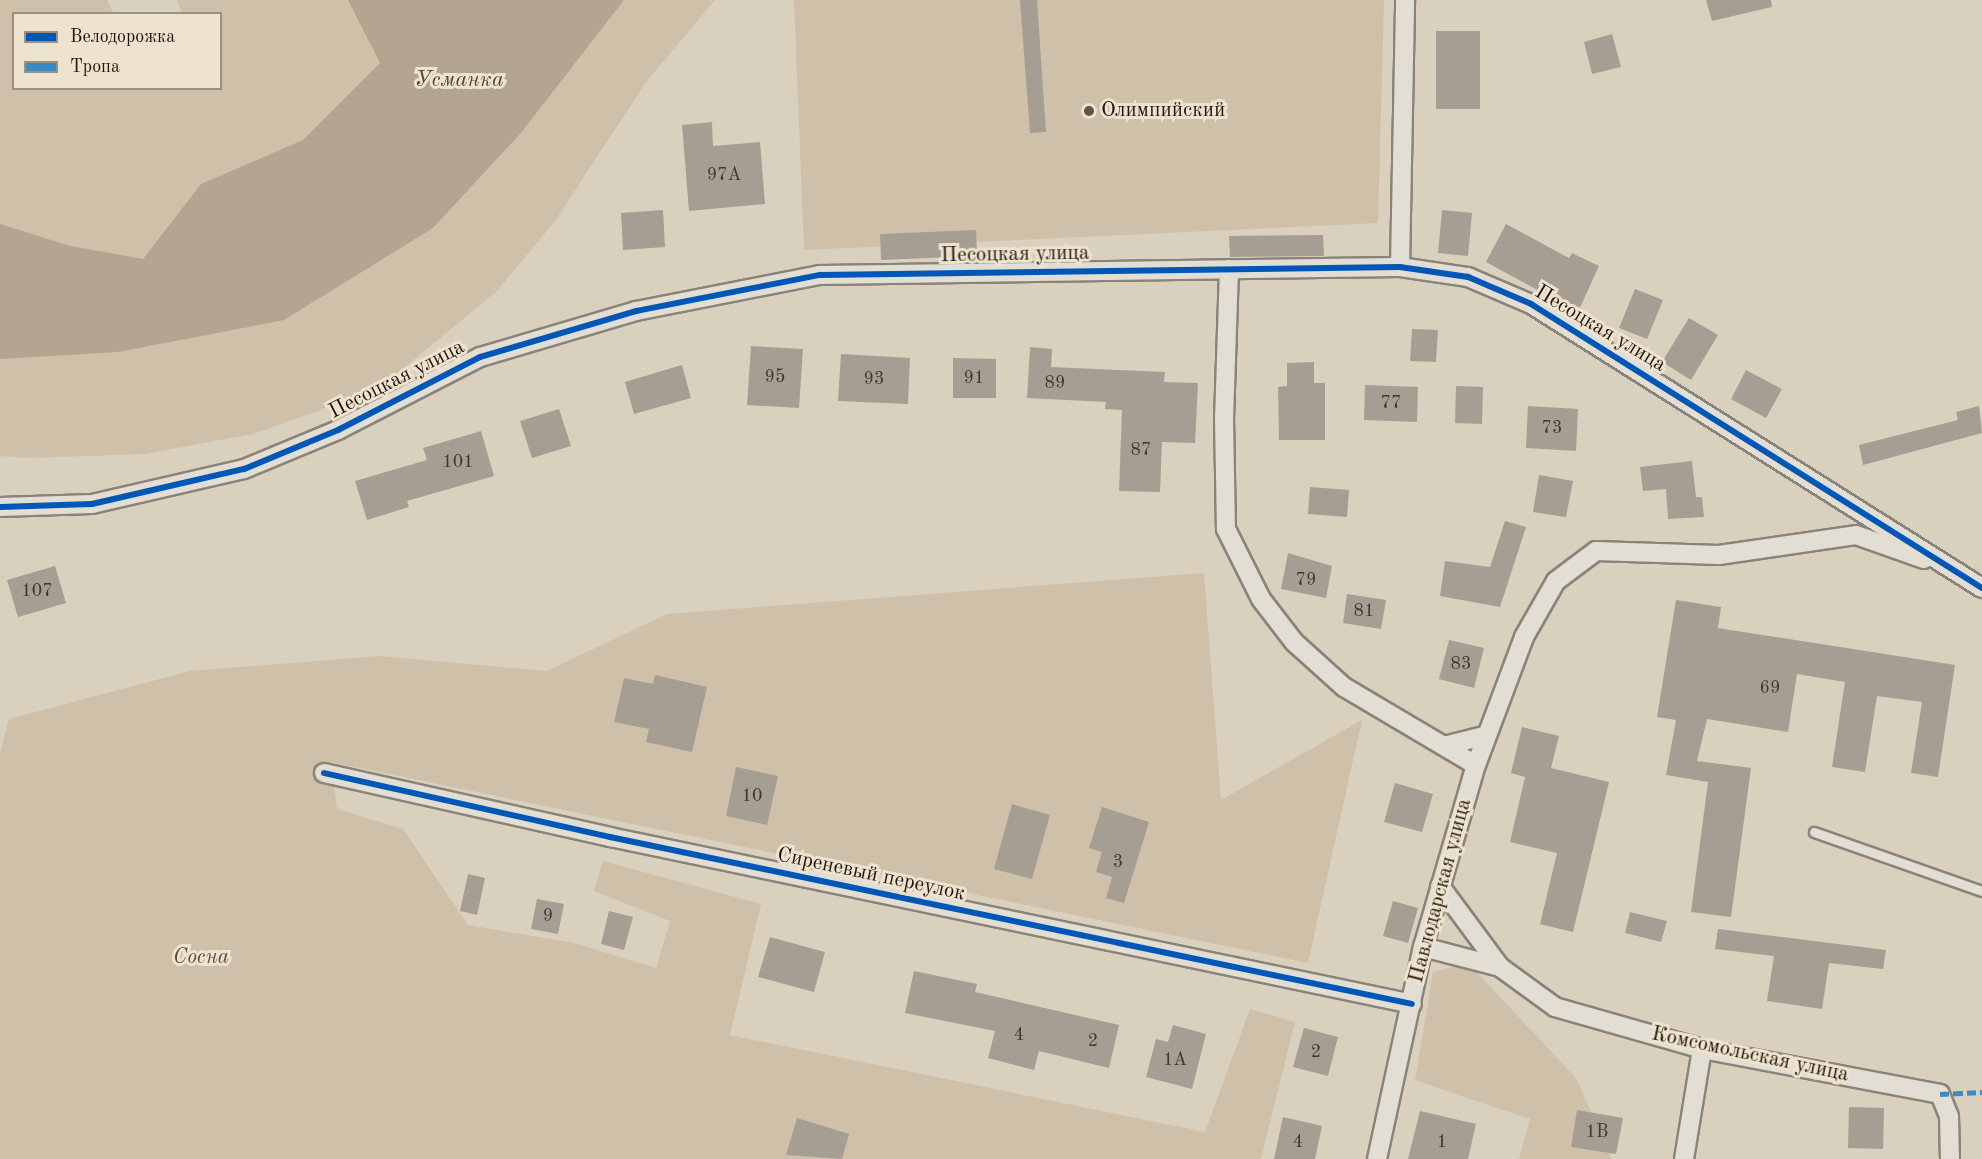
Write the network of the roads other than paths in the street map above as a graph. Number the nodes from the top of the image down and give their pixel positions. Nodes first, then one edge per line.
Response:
1 (1405, 0) edge
2 (1400, 267) junction
3 (1228, 269) junction
4 (0, 507) edge
5 (1956, 570) junction
6 (1982, 588) edge
7 (1487, 735) junction
8 (1444, 746) junction
9 (1476, 765) junction
10 (324, 773) dead end
11 (1814, 832) dead end
12 (1440, 886) junction
13 (1982, 891) edge
14 (1423, 946) junction
15 (1500, 967) junction
16 (1412, 1004) junction
17 (1702, 1049) junction
18 (1377, 1159) edge
19 (1684, 1159) edge
20 (1950, 1159) edge

1 - 2 street
2 - 3 street, Песоцкая улица
2 - 5 street, Песоцкая улица
3 - 4 street, Песоцкая улица
3 - 8 street
5 - 6 street, Песоцкая улица
5 - 7 street, Песоцкая улица
7 - 8 street
7 - 9 street, Песоцкая улица
8 - 9 street
9 - 12 street, Павлодарская улица
10 - 16 street, Сиреневый переулок
11 - 13 lane
12 - 14 street, Павлодарская улица
12 - 15 street, Комсомольская улица
14 - 15 street
14 - 16 street, Павлодарская улица
15 - 17 street, Комсомольская улица
16 - 18 street, Павлодарская улица
17 - 19 street
17 - 20 street, Комсомольская улица

